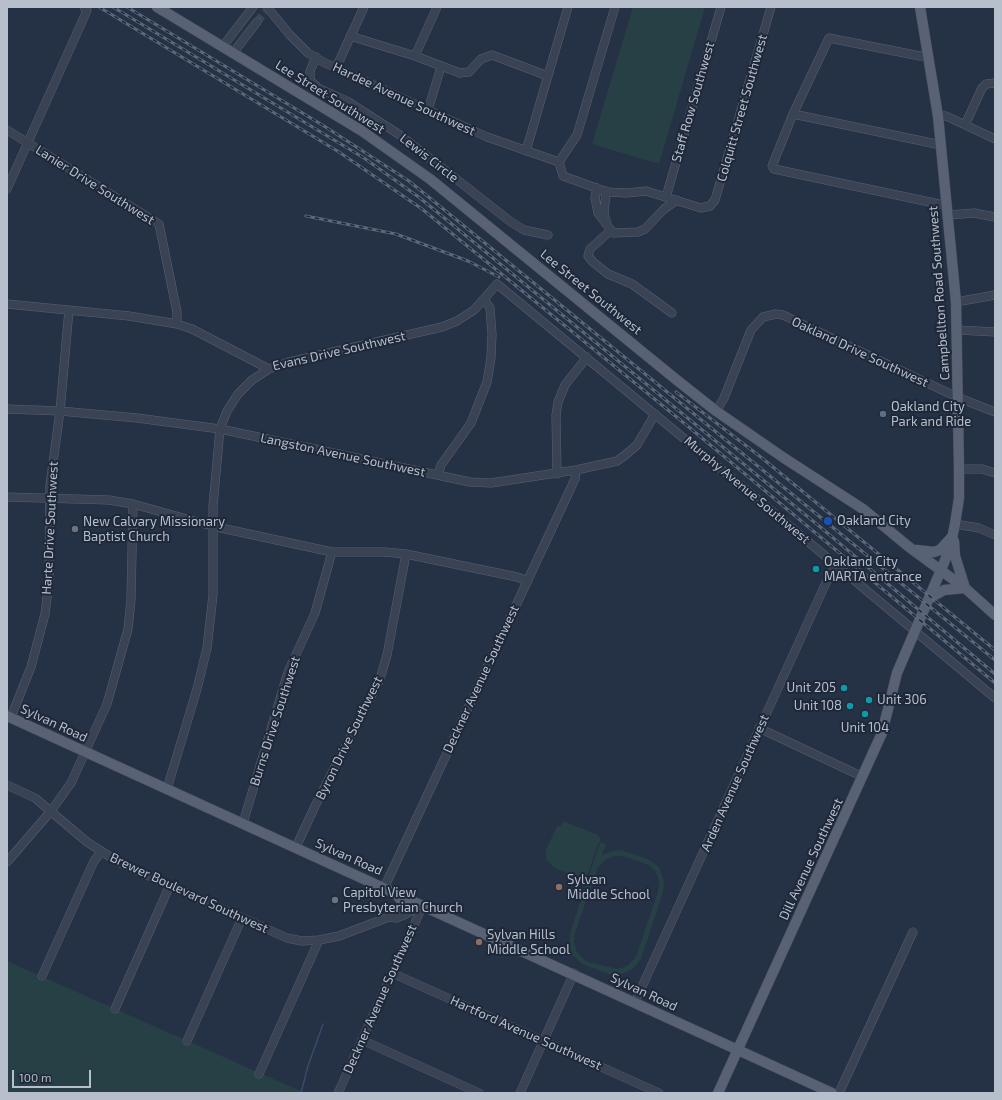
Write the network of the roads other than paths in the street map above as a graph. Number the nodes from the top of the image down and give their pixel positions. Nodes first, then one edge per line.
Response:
1 (158, 7) edge
2 (253, 7) edge
3 (364, 7) edge
4 (437, 7) edge
5 (568, 7) edge
6 (615, 7) edge
7 (721, 7) edge
8 (771, 7) edge
9 (920, 7) edge
10 (85, 8) edge
11 (267, 9) edge
12 (258, 22) tunnel mouth
13 (350, 36) junction
14 (223, 46) junction
15 (233, 53) junction
16 (415, 56) junction
17 (928, 56) junction
18 (316, 57) junction
19 (441, 67) junction
20 (336, 68) junction
21 (548, 76) junction
22 (995, 84) edge
23 (428, 110) junction
24 (793, 114) junction
25 (938, 116) junction
26 (965, 125) junction
27 (7, 130) edge
28 (995, 139) edge
29 (28, 143) junction
30 (941, 146) junction
31 (526, 151) junction
32 (559, 162) junction
33 (597, 188) junction
34 (7, 189) edge
35 (606, 191) junction
36 (666, 197) junction
37 (677, 200) junction
38 (947, 204) junction
39 (948, 215) junction
40 (995, 217) edge
41 (610, 231) junction
42 (548, 235) dead end
43 (497, 284) joint
44 (995, 295) edge
45 (484, 299) junction
46 (956, 302) junction
47 (7, 304) edge
48 (69, 310) junction
49 (672, 313) dead end
50 (176, 324) junction
51 (958, 330) junction
52 (995, 332) edge
53 (587, 357) junction
54 (269, 369) junction
55 (959, 398) junction
56 (7, 409) edge
57 (716, 410) junction
58 (60, 411) junction
59 (995, 412) edge
60 (655, 414) junction
61 (220, 429) junction
62 (959, 469) junction
63 (576, 470) junction
64 (995, 473) edge
65 (557, 474) junction
66 (438, 475) junction
67 (7, 497) edge
68 (50, 497) junction
69 (133, 504) junction
70 (955, 524) junction
71 (212, 526) junction
72 (953, 534) junction
73 (995, 535) edge
74 (909, 547) junction
75 (332, 552) junction
76 (406, 554) junction
77 (837, 565) junction
78 (941, 570) junction
79 (528, 581) junction
80 (965, 588) junction
81 (930, 598) junction
82 (995, 615) edge
83 (915, 631) junction
84 (995, 698) edge
85 (9, 716) edge
86 (759, 728) junction
87 (86, 752) junction
88 (863, 777) junction
89 (7, 785) edge
90 (167, 789) junction
91 (51, 811) junction
92 (243, 823) junction
93 (296, 847) junction
94 (101, 852) junction
95 (7, 862) edge
96 (170, 885) junction
97 (384, 888) junction
98 (396, 893) junction
99 (423, 905) junction
100 (401, 913) junction
101 (242, 918) junction
102 (412, 928) junction
103 (913, 932) dead end
104 (320, 940) junction
105 (392, 973) junction
106 (574, 974) junction
107 (42, 976) dead end
108 (635, 1002) junction
109 (115, 1009) dead end
110 (362, 1040) junction
111 (186, 1041) dead end
112 (544, 1041) junction
113 (738, 1050) junction
114 (259, 1074) dead end
115 (815, 1089) edge
116 (338, 1093) edge
117 (479, 1093) edge
118 (520, 1093) edge
119 (659, 1093) edge
120 (718, 1093) edge
121 (832, 1093) edge
122 (839, 1093) edge

1 - 14 main road, Lee Street Southwest
2 - 14 street
3 - 13 street
4 - 16 street
5 - 21 street
6 - 32 street
7 - 36 street, Staff Row Southwest
8 - 37 street, Colquitt Street Southwest
9 - 17 main road, Campbellton Road Southwest
10 - 29 street
11 - 18 street, Hardee Avenue Southwest
12 - 15 street
13 - 16 street
13 - 20 street
14 - 15 main road, Lee Street Southwest
15 - 57 main road, Lee Street Southwest
16 - 19 street
17 - 24 street
17 - 25 main road, Campbellton Road Southwest
18 - 20 street, Hardee Avenue Southwest
18 - 42 street, Lewis Circle
19 - 21 street
19 - 23 street
20 - 23 street, Hardee Avenue Southwest
21 - 31 street
22 - 26 street
23 - 31 street, Hardee Avenue Southwest
24 - 30 street
24 - 38 street
25 - 26 street
25 - 30 main road, Campbellton Road Southwest
26 - 28 street
27 - 29 street, Lanier Drive Southwest
29 - 34 street
29 - 50 street, Lanier Drive Southwest
30 - 38 main road, Campbellton Road Southwest
31 - 32 street, Hardee Avenue Southwest
32 - 33 street
33 - 35 street
33 - 41 street
35 - 36 street
35 - 41 street
36 - 37 street
37 - 41 street
38 - 39 main road, Campbellton Road Southwest
39 - 40 street
39 - 46 main road, Campbellton Road Southwest
41 - 49 street
43 - 45 street, Evans Drive Southwest
43 - 53 street, Murphy Avenue Southwest
44 - 46 street
45 - 54 street, Evans Drive Southwest
45 - 66 street
46 - 51 main road, Campbellton Road Southwest
47 - 48 street, Evans Drive Southwest
48 - 50 street, Evans Drive Southwest
48 - 58 street, Harte Drive Southwest
50 - 54 street, Evans Drive Southwest
51 - 52 street
51 - 55 main road, Campbellton Road Southwest
53 - 60 street, Murphy Avenue Southwest
53 - 65 street
54 - 61 street
55 - 57 street, Oakland Drive Southwest
55 - 59 street, Oakland Drive Southwest
55 - 62 main road, Campbellton Road Southwest
56 - 58 street, Langston Avenue Southwest
57 - 74 main road, Lee Street Southwest
58 - 61 street, Langston Avenue Southwest
58 - 68 street, Harte Drive Southwest
60 - 63 street, Langston Avenue Southwest
60 - 77 street, Murphy Avenue Southwest
61 - 66 street, Langston Avenue Southwest
61 - 71 street
62 - 64 street
62 - 70 main road, Campbellton Road Southwest
63 - 65 street, Langston Avenue Southwest
63 - 79 street, Deckner Avenue Southwest
65 - 66 street, Langston Avenue Southwest
67 - 68 street
68 - 69 street
68 - 85 street, Harte Drive Southwest
69 - 71 street
69 - 87 street
70 - 72 main road, Campbellton Road Southwest
70 - 73 street
71 - 75 street
71 - 90 street
72 - 74 main road
72 - 78 main road, Campbellton Road Southwest
72 - 80 main road
74 - 78 main road, Lee Street Southwest
75 - 76 street
75 - 92 street, Burns Drive Southwest
76 - 79 street
76 - 93 street, Byron Drive Southwest
77 - 83 street, Murphy Avenue Southwest
77 - 86 street, Arden Avenue Southwest
78 - 80 main road, Lee Street Southwest
78 - 81 main road, Campbellton Road Southwest
79 - 97 street, Deckner Avenue Southwest
80 - 81 main road
80 - 82 main road, Lee Street Southwest
81 - 83 main road, Campbellton Road Southwest
83 - 84 street, Murphy Avenue Southwest
83 - 88 main road, Dill Avenue Southwest
85 - 87 main road, Sylvan Road
86 - 88 street
86 - 108 street, Arden Avenue Southwest
87 - 90 main road, Sylvan Road
87 - 91 street
88 - 113 main road, Dill Avenue Southwest
89 - 91 street, Brewer Boulevard Southwest
90 - 92 main road, Sylvan Road
91 - 94 street, Brewer Boulevard Southwest
91 - 95 street
92 - 93 main road, Sylvan Road
93 - 97 main road, Sylvan Road
94 - 96 street, Brewer Boulevard Southwest
94 - 107 street
96 - 101 street, Brewer Boulevard Southwest
96 - 109 street
97 - 98 main road, Sylvan Road
98 - 99 main road, Sylvan Road
98 - 100 main road
99 - 100 street, Brewer Boulevard Southwest
99 - 102 street, Deckner Avenue Southwest
99 - 106 main road, Sylvan Road
100 - 102 street
100 - 104 street, Brewer Boulevard Southwest
101 - 104 street, Brewer Boulevard Southwest
101 - 111 street
102 - 105 street, Deckner Avenue Southwest
103 - 122 street
104 - 114 street
105 - 110 street, Deckner Avenue Southwest
105 - 112 street, Hartford Avenue Southwest
106 - 108 main road, Sylvan Road
106 - 112 street
108 - 113 main road, Sylvan Road
110 - 116 street, Deckner Avenue Southwest
110 - 117 street
112 - 118 street
112 - 119 street, Hartford Avenue Southwest
113 - 115 main road, Sylvan Road
113 - 120 main road, Dill Avenue Southwest
115 - 121 main road, Sylvan Road

